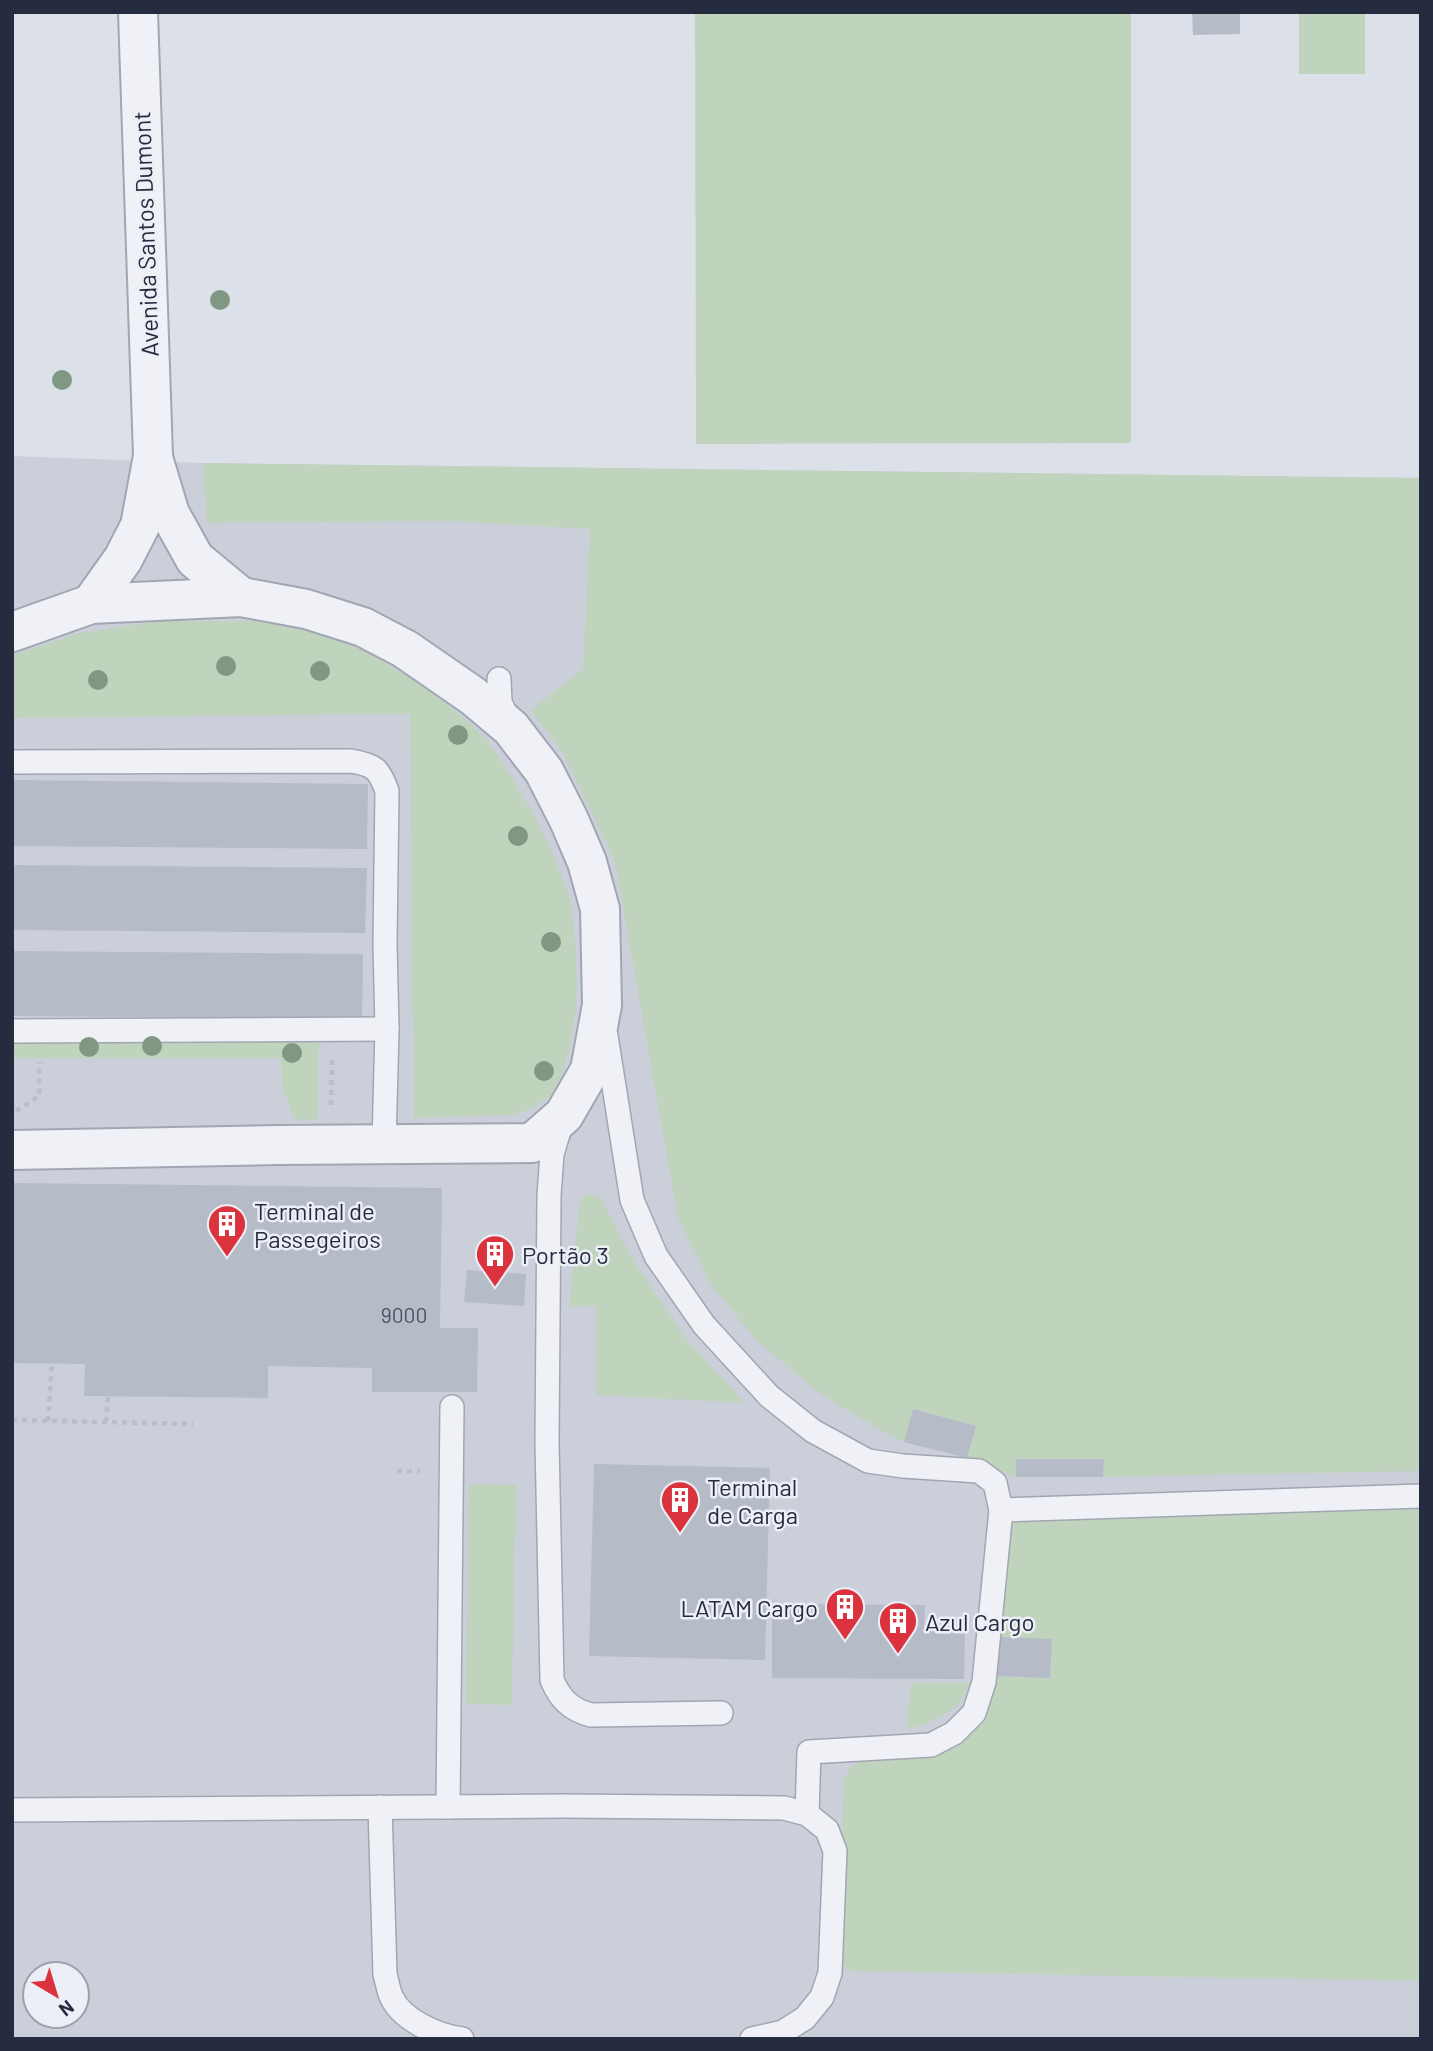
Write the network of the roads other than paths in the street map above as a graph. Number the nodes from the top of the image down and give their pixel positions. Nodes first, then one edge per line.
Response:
1 (138, 12) edge
2 (153, 456) junction
3 (241, 597) junction
4 (91, 604) junction
5 (12, 632) edge
6 (499, 679) dead end
7 (511, 728) junction
8 (12, 762) edge
9 (601, 1005) junction
10 (387, 1029) junction
11 (12, 1031) edge
12 (564, 1115) junction
13 (384, 1144) junction
14 (12, 1150) edge
15 (452, 1407) dead end
16 (1421, 1496) edge
17 (1001, 1510) junction
18 (721, 1713) dead end
19 (380, 1807) junction
20 (448, 1807) junction
21 (12, 1810) edge
22 (807, 1814) junction
23 (462, 2039) edge
24 (752, 2039) edge

1 - 2 street, Avenida Santos Dumont
2 - 3 street, Avenida Santos Dumont
2 - 4 street, Avenida Santos Dumont
3 - 4 street
3 - 7 street
4 - 5 street
6 - 7 lane
7 - 9 street
8 - 10 lane
9 - 12 street
9 - 17 lane
10 - 11 lane
10 - 13 lane
12 - 13 street
12 - 18 lane
13 - 14 street
15 - 20 lane
16 - 17 lane
17 - 22 lane
19 - 20 lane
19 - 21 lane
19 - 23 lane
20 - 22 lane
22 - 24 lane

